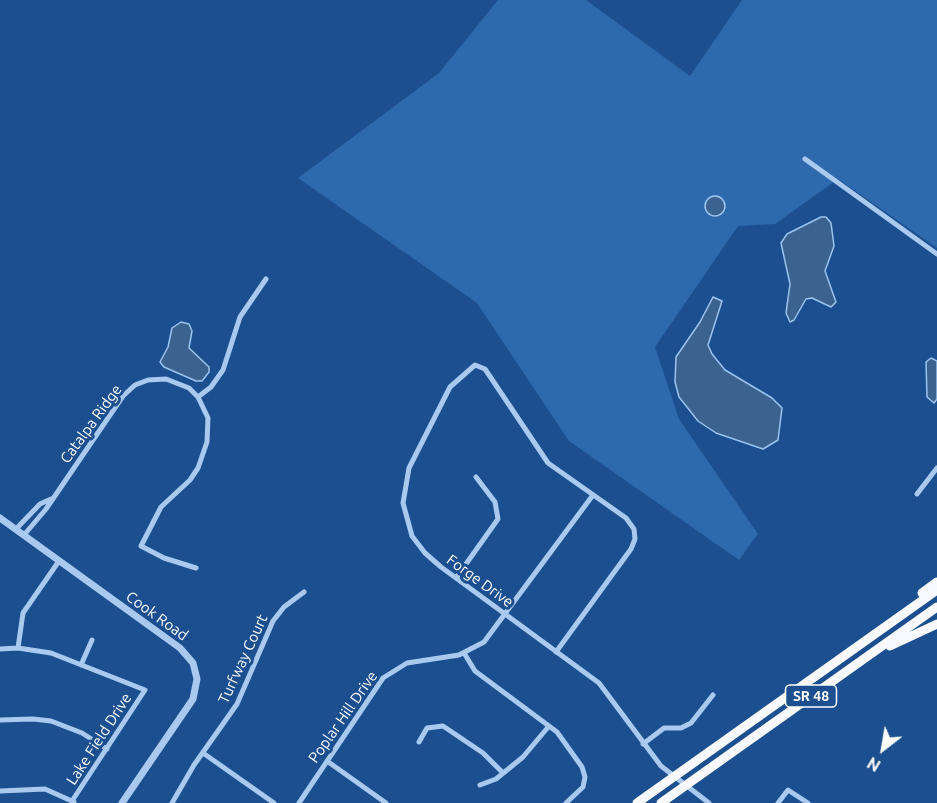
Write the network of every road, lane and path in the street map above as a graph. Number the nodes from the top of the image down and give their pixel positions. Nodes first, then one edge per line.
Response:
1 (805, 159) dead end
2 (937, 254) edge
3 (266, 279) dead end
4 (198, 397) junction
5 (937, 468) edge
6 (476, 477) dead end
7 (917, 494) dead end
8 (593, 495) junction
9 (51, 499) junction
10 (0, 518) edge
11 (16, 529) junction
12 (24, 535) junction
13 (59, 561) junction
14 (196, 568) dead end
15 (456, 578) junction
16 (937, 582) edge
17 (937, 590) edge
18 (304, 592) dead end
19 (937, 607) edge
20 (506, 615) junction
21 (937, 624) edge
22 (92, 640) dead end
23 (18, 648) junction
24 (0, 649) edge
25 (556, 652) junction
26 (464, 653) junction
27 (856, 664) junction
28 (81, 665) junction
29 (817, 675) junction
30 (713, 695) dead end
31 (0, 720) edge
32 (549, 726) junction
33 (419, 742) dead end
34 (643, 744) junction
35 (107, 749) junction
36 (203, 753) junction
37 (327, 761) junction
38 (503, 773) junction
39 (674, 776) junction
40 (480, 785) dead end
41 (685, 785) junction
42 (0, 791) edge
43 (74, 802) edge
44 (122, 803) edge
45 (172, 803) edge
46 (274, 803) edge
47 (299, 803) edge
48 (386, 803) edge
49 (566, 803) edge
50 (636, 803) edge
51 (661, 803) edge
52 (710, 803) edge
53 (778, 803) edge
54 (808, 803) edge

1 - 2 street
3 - 4 street
4 - 9 street, Catalpa Ridge
4 - 14 street
5 - 7 street
6 - 15 street
8 - 15 street, Forge Drive
8 - 20 street, Poplar Hill Drive
8 - 25 street
9 - 11 street, Catalpa Ridge
9 - 12 street, Catalpa Ridge
10 - 11 street, Cook Road
11 - 12 street, Cook Road
12 - 13 street, Cook Road
13 - 23 street
13 - 44 street, Cook Road
15 - 20 street, Forge Drive
16 - 29 highway
17 - 29 highway, SR 48
18 - 36 street, Turfway Court
19 - 27 highway, SR 48
20 - 25 street, Forge Drive
20 - 26 street, Poplar Hill Drive
21 - 27 highway
22 - 28 street
23 - 24 street
23 - 28 street
25 - 34 street, Forge Drive
26 - 32 street
26 - 37 street, Poplar Hill Drive
27 - 41 highway, SR 48
28 - 35 street, Lake Field Drive
29 - 39 highway, SR 48
30 - 34 street
31 - 35 street
32 - 38 street
32 - 49 street
33 - 38 street
34 - 39 street, Forge Drive
35 - 43 street, Lake Field Drive
36 - 45 street, Turfway Court
36 - 46 street
37 - 47 street, Poplar Hill Drive
37 - 48 street
38 - 40 street
39 - 41 street, Forge Drive
39 - 50 highway, SR 48
41 - 51 highway, SR 48
41 - 52 street, Forge Drive
42 - 43 street
53 - 54 street

